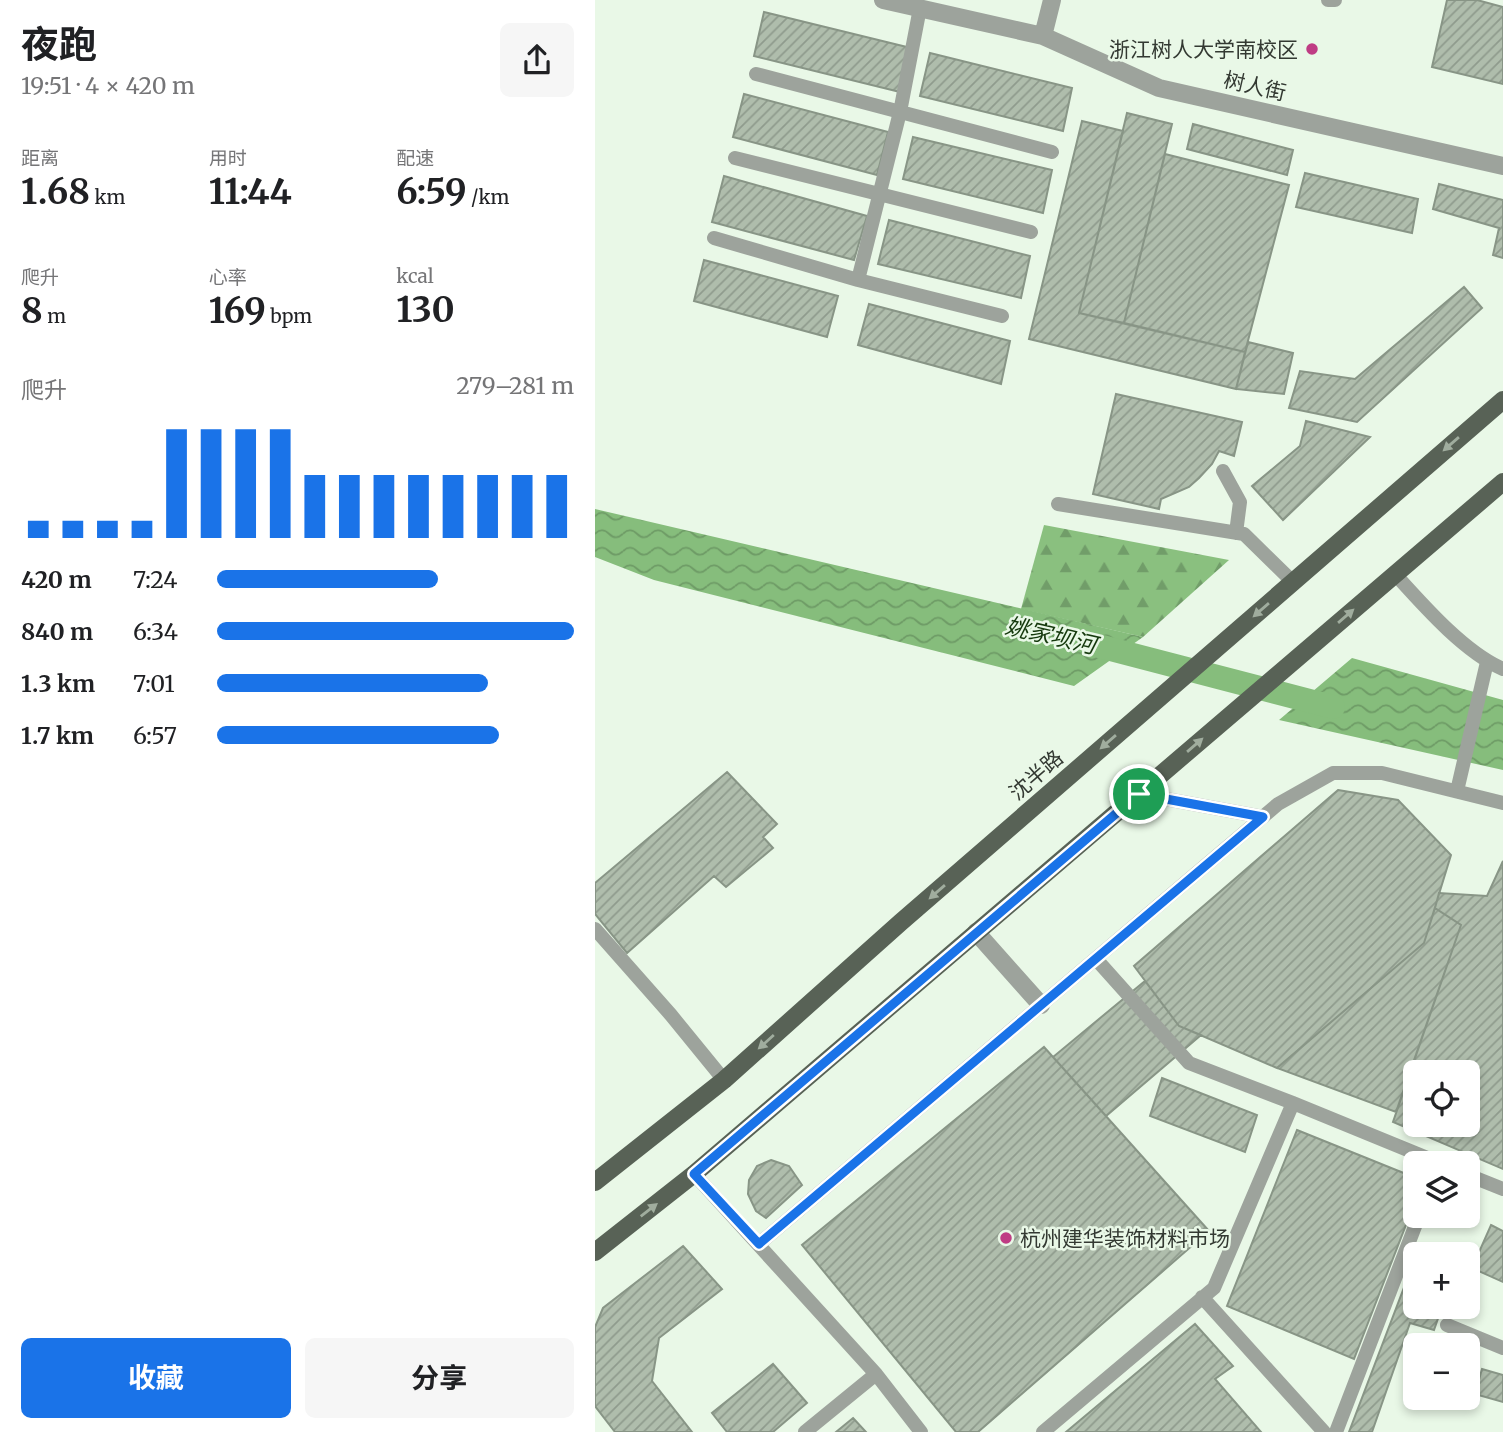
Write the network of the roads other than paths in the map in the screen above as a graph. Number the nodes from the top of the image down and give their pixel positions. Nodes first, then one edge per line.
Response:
1 (883, 0) edge
2 (1052, 0) edge
3 (1328, 0) edge
4 (1335, 0) edge
5 (920, 8) junction
6 (1043, 36) junction
7 (756, 74) dead end
8 (900, 112) junction
9 (1052, 152) dead end
10 (735, 158) dead end
11 (1503, 166) edge
12 (879, 195) junction
13 (1031, 233) dead end
14 (714, 238) dead end
15 (858, 280) junction
16 (1002, 317) dead end
17 (1503, 400) edge
18 (1223, 471) dead end
19 (1503, 482) edge
20 (1058, 504) dead end
21 (1236, 533) junction
22 (1395, 574) junction
23 (1293, 582) junction
24 (1487, 662) junction
25 (1503, 669) edge
26 (1457, 791) junction
27 (1139, 794) junction
28 (1503, 803) edge
29 (1263, 817) junction
30 (595, 929) edge
31 (976, 932) junction
32 (1096, 958) junction
33 (1041, 1005) junction
34 (724, 1080) junction
35 (1293, 1103) junction
36 (1409, 1151) edge
37 (694, 1174) junction
38 (1480, 1180) edge
39 (595, 1182) edge
40 (1503, 1189) edge
41 (1414, 1228) edge
42 (759, 1244) junction
43 (595, 1252) edge
44 (1202, 1297) junction
45 (1447, 1325) dead end
46 (1503, 1348) edge
47 (876, 1374) junction
48 (805, 1432) edge
49 (921, 1432) edge
50 (1043, 1432) edge
51 (1324, 1432) edge
52 (1336, 1432) edge

1 - 5 street, 树人街
2 - 6 street
3 - 4 lane
5 - 6 street, 树人街
5 - 8 lane
6 - 11 street, 树人街
7 - 8 lane
8 - 9 lane
8 - 12 lane
10 - 12 lane
12 - 13 lane
12 - 15 lane
14 - 15 lane
15 - 16 lane
17 -> 23 main road, 沈半路
18 - 21 lane
19 - 22 main road
20 - 21 lane
21 - 23 lane
22 - 24 lane
27 -> 22 main road
23 -> 34 main road, 沈半路
24 - 25 lane
24 - 26 lane
26 - 28 lane
26 - 29 lane
27 - 29 lane
27 - 31 main road
29 - 32 lane
30 - 34 lane
31 - 33 street
31 - 37 main road
32 - 33 lane
32 - 35 lane
33 - 42 lane
34 - 39 main road, 沈半路
35 - 36 lane
35 - 44 lane
37 - 42 lane
43 -> 37 main road
38 - 40 lane
41 - 52 lane
42 - 47 lane
44 - 50 lane
44 - 51 lane
45 - 46 lane
47 - 48 lane
47 - 49 lane

